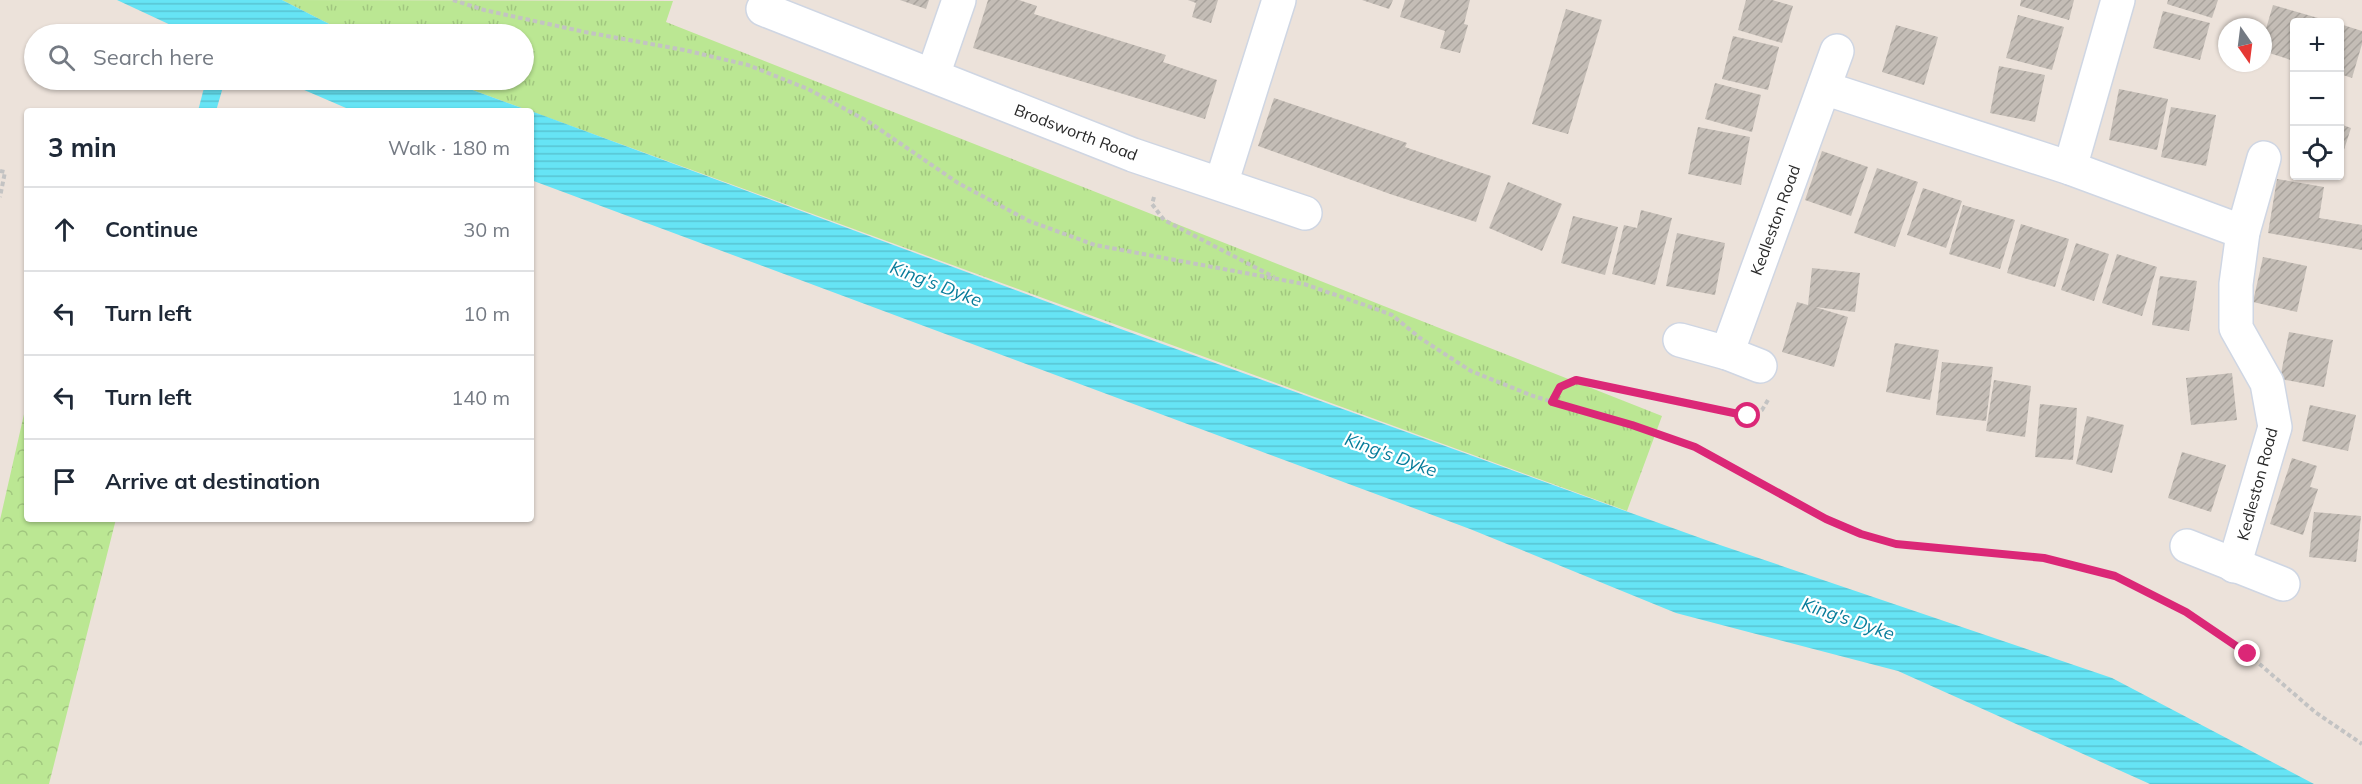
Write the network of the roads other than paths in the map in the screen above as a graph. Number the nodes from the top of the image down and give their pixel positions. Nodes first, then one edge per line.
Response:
1 (959, 0) edge
2 (1279, 0) edge
3 (2118, 0) edge
4 (763, 9) dead end
5 (1837, 51) dead end
6 (933, 75) junction
7 (1824, 88) junction
8 (2264, 158) dead end
9 (2070, 168) junction
10 (1221, 184) junction
11 (1305, 213) dead end
12 (2244, 232) junction
13 (1680, 340) dead end
14 (1727, 352) junction
15 (1765, 379) road end
16 (2187, 546) dead end
17 (2234, 566) junction
18 (2283, 584) dead end

1 - 6 street
2 - 10 street
3 - 9 street
4 - 6 street, Brodsworth Road
5 - 7 street, Kedleston Road
6 - 10 street, Brodsworth Road
7 - 9 street
7 - 14 street, Kedleston Road
8 - 12 street, Kedleston Road
9 - 12 street
10 - 11 street, Brodsworth Road
12 - 17 street, Kedleston Road
13 - 14 street
14 - 15 street
16 - 17 street
17 - 18 street

